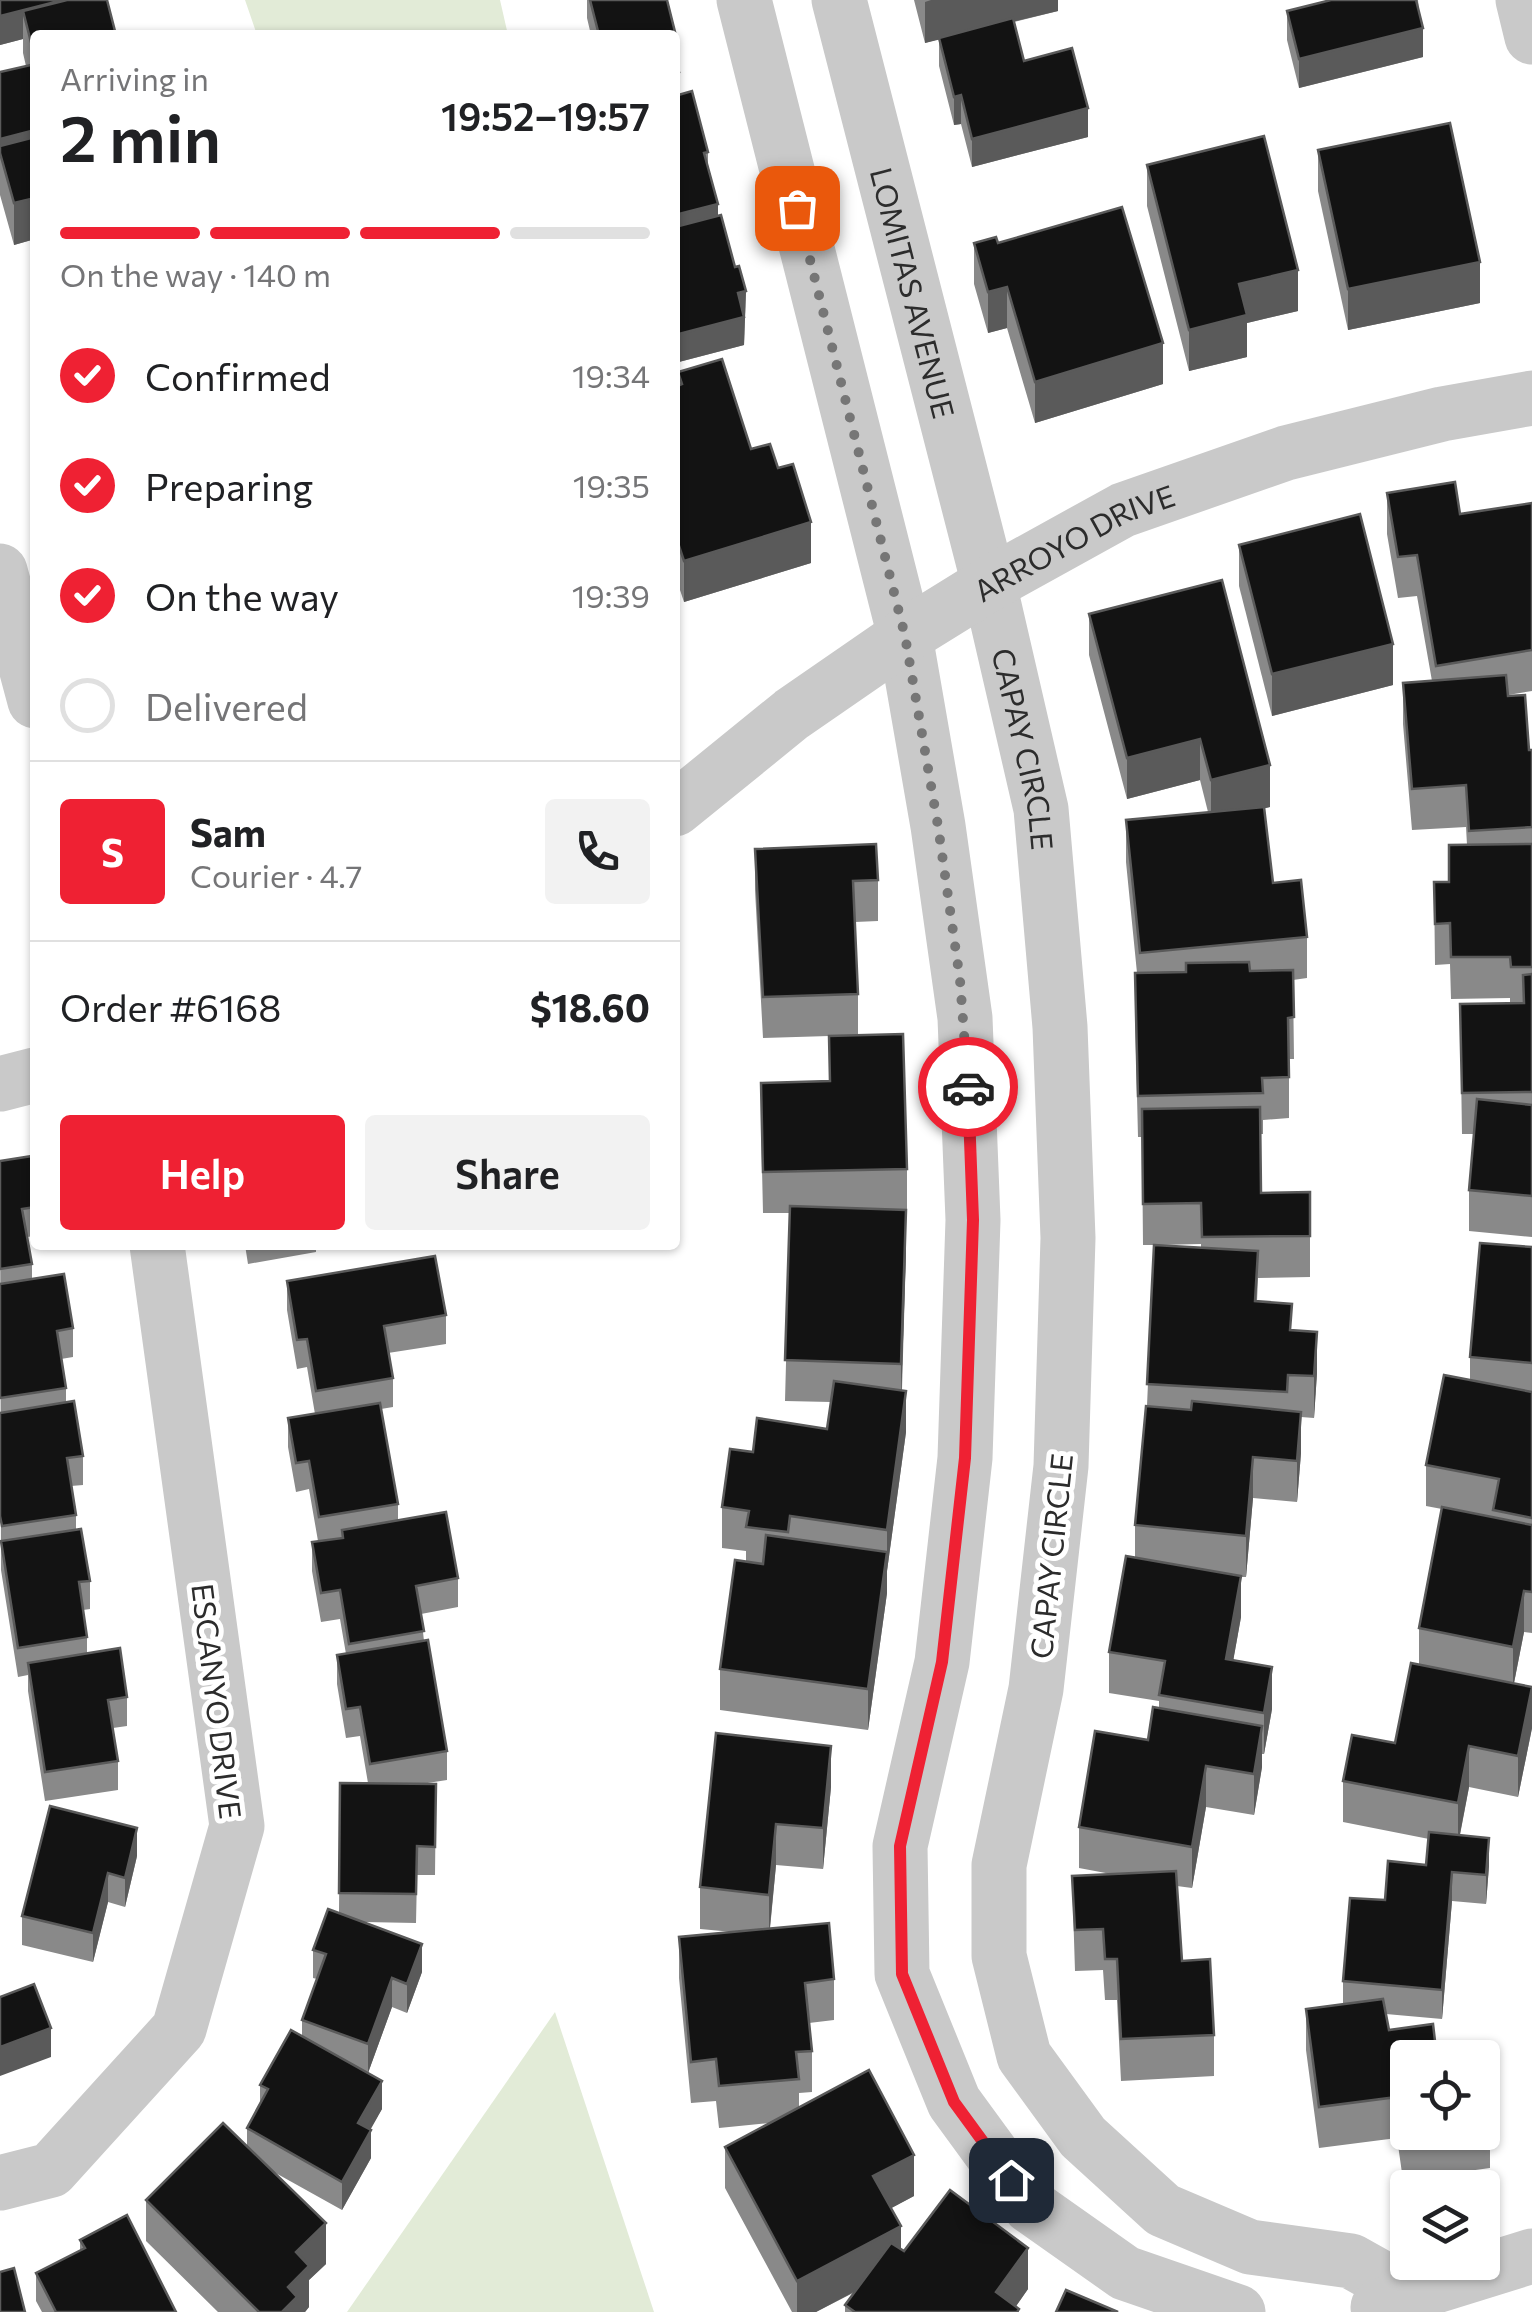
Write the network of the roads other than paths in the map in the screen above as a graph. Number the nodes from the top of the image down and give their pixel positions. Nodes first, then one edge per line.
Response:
1 (744, 0) edge
2 (839, 0) edge
3 (1523, 0) edge
4 (1532, 37) edge
5 (1532, 398) edge
6 (0, 570) edge
7 (990, 584) junction
8 (905, 636) junction
9 (30, 681) edge
10 (680, 805) edge
11 (30, 1077) edge
12 (0, 1084) edge
13 (157, 1250) edge
14 (0, 2183) edge
15 (1532, 2256) edge
16 (1388, 2303) edge
17 (1238, 2312) edge

1 - 8 street
2 - 7 street, LOMITAS AVENUE
3 - 4 street
5 - 7 street, ARROYO DRIVE
6 - 9 street
7 - 8 street, ARROYO DRIVE
7 - 16 street, CAPAY CIRCLE
8 - 10 street, ARROYO DRIVE
8 - 17 street
11 - 12 street
13 - 14 street, ESCANYO DRIVE
15 - 16 street, CAPAY CIRCLE

